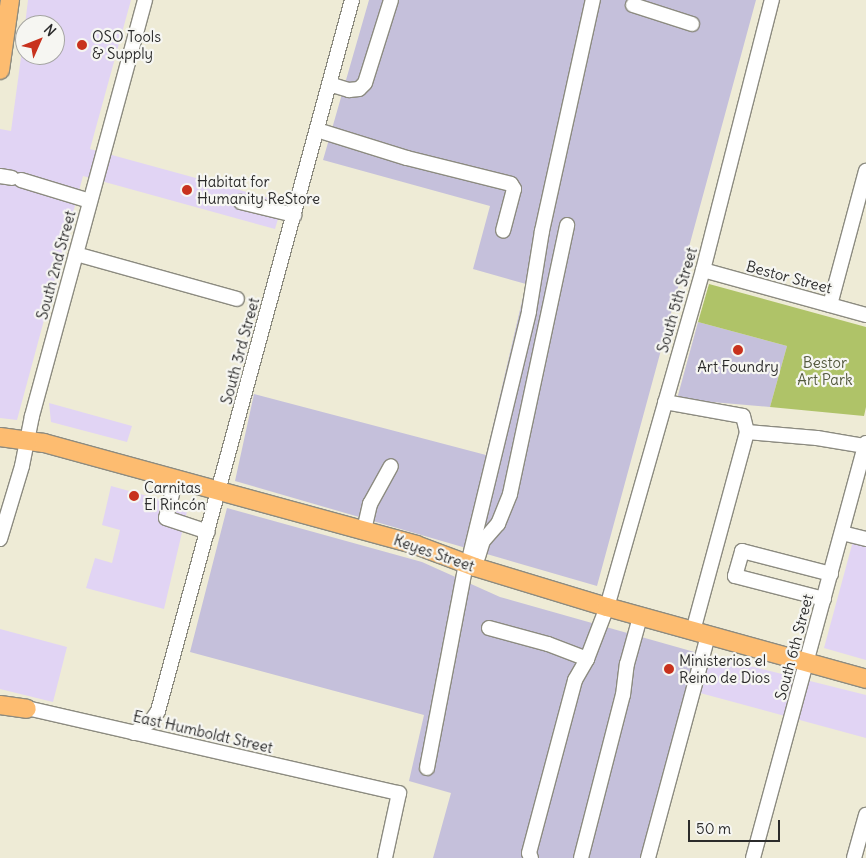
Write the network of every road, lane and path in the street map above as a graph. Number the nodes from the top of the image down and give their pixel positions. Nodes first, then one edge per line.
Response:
1 (10, 0) edge
2 (145, 0) edge
3 (352, 0) edge
4 (390, 0) edge
5 (594, 0) edge
6 (772, 0) edge
7 (634, 5) dead end
8 (660, 7) edge
9 (692, 24) dead end
10 (0, 70) edge
11 (329, 84) junction
12 (317, 130) junction
13 (866, 171) edge
14 (11, 178) edge
15 (90, 201) junction
16 (241, 202) dead end
17 (294, 215) junction
18 (567, 225) dead end
19 (503, 231) dead end
20 (76, 254) junction
21 (703, 270) junction
22 (237, 299) dead end
23 (830, 305) junction
24 (866, 315) edge
25 (665, 402) junction
26 (747, 432) junction
27 (0, 437) edge
28 (28, 441) junction
29 (866, 445) edge
30 (391, 466) dead end
31 (176, 478) junction
32 (219, 491) junction
33 (364, 530) junction
34 (208, 532) junction
35 (842, 533) junction
36 (0, 539) edge
37 (866, 539) edge
38 (470, 565) junction
39 (830, 574) junction
40 (824, 600) junction
41 (606, 607) junction
42 (640, 616) junction
43 (489, 628) dead end
44 (700, 633) junction
45 (587, 659) junction
46 (806, 663) junction
47 (866, 679) edge
48 (0, 700) edge
49 (0, 705) edge
50 (27, 708) junction
51 (158, 711) junction
52 (134, 733) junction
53 (176, 743) junction
54 (428, 768) dead end
55 (866, 815) edge
56 (385, 858) edge
57 (531, 858) edge
58 (581, 858) edge
59 (648, 858) edge
60 (753, 858) edge
61 (854, 858) edge

1 - 10 main road
2 - 15 street, South 2nd Street
3 - 11 street, South 3rd Street
4 - 11 street
5 - 38 street
6 - 21 street, South 5th Street
7 - 8 street
8 - 9 street
11 - 12 street, South 3rd Street
12 - 17 street, South 3rd Street
12 - 19 street
13 - 23 street
14 - 15 street
15 - 20 street, South 2nd Street
16 - 17 street
17 - 32 street, South 3rd Street
18 - 38 street
20 - 22 street
20 - 28 street, South 2nd Street
21 - 23 street, Bestor Street
21 - 25 street, South 5th Street
23 - 24 street, Bestor Street
25 - 26 street
25 - 41 street, South 5th Street
26 - 29 street
26 - 44 street
27 - 28 main road, Keyes Street
28 - 31 main road, Keyes Street
28 - 36 street, South 2nd Street
29 - 35 street, South 6th Street
30 - 33 street
31 - 32 main road, Keyes Street
31 - 34 street
32 - 33 main road, Keyes Street
32 - 34 street, South 3rd Street
33 - 38 main road, Keyes Street
34 - 51 street, South 3rd Street
35 - 37 street
35 - 39 street, South 6th Street
38 - 41 main road, Keyes Street
38 - 54 street
39 - 40 street, South 6th Street
39 - 40 street
40 - 46 street, South 6th Street
41 - 42 main road, Keyes Street
41 - 45 street, South 5th Street
42 - 44 main road, Keyes Street
42 - 58 street
43 - 45 street
44 - 46 main road, Keyes Street
44 - 59 street
45 - 57 street, South 5th Street
46 - 47 main road, Keyes Street
46 - 60 street, South 6th Street
48 - 50 street, East Humboldt Street
49 - 50 main road
50 - 52 street, East Humboldt Street
51 - 52 street
51 - 53 street
52 - 53 street, East Humboldt Street
53 - 56 street, East Humboldt Street
55 - 61 street

